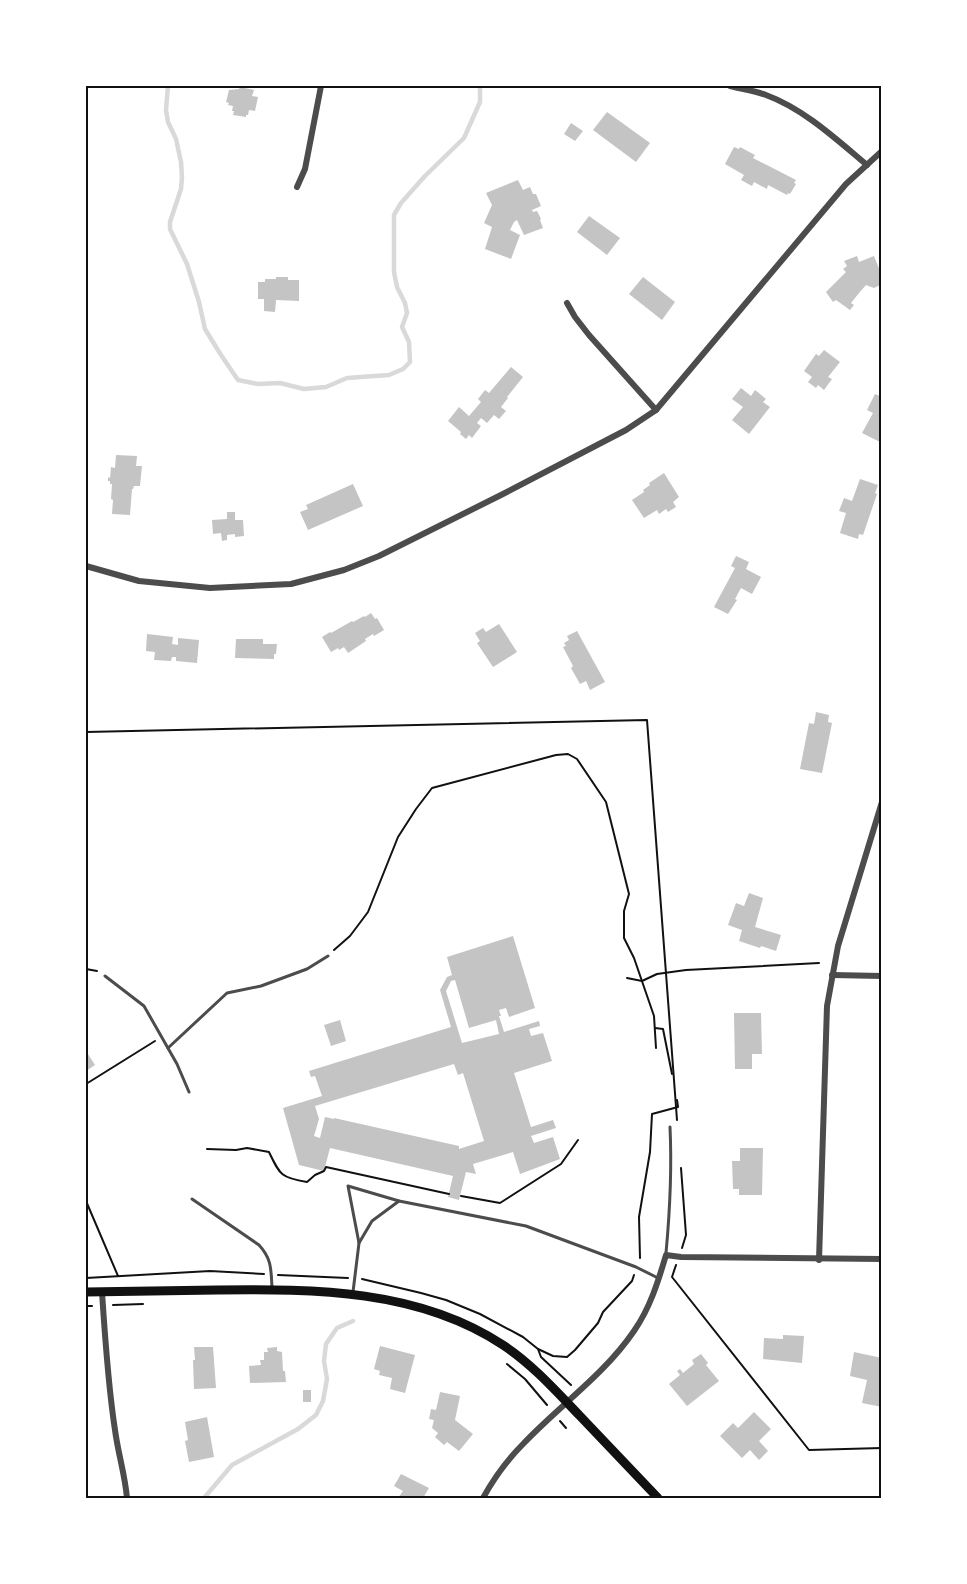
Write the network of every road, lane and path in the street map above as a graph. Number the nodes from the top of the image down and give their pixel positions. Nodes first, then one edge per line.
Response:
1 (321, 86) edge
2 (730, 86) edge
3 (882, 152) edge
4 (867, 165) junction
5 (297, 187) dead end
6 (567, 303) dead end
7 (656, 410) junction
8 (86, 566) edge
9 (86, 732) edge
10 (882, 802) edge
11 (328, 957) joint
12 (819, 963) dead end
13 (86, 969) edge
14 (832, 975) junction
15 (105, 976) joint
16 (882, 976) edge
17 (627, 978) dead end
18 (642, 981) junction
19 (655, 1028) junction
20 (161, 1037) junction
21 (168, 1048) junction
22 (656, 1048) dead end
23 (86, 1084) edge
24 (189, 1092) dead end
25 (670, 1127) dead end
26 (678, 1130) dead end
27 (578, 1140) dead end
28 (207, 1149) dead end
29 (680, 1165) dead end
30 (448, 1194) dead end
31 (461, 1196) dead end
32 (192, 1199) dead end
33 (86, 1201) edge
34 (399, 1201) junction
35 (359, 1243) junction
36 (666, 1255) junction
37 (819, 1260) junction
38 (882, 1260) edge
39 (636, 1267) junction
40 (256, 1274) dead end
41 (289, 1275) dead end
42 (118, 1276) junction
43 (339, 1277) dead end
44 (86, 1278) edge
45 (659, 1278) junction
46 (272, 1290) junction
47 (86, 1292) edge
48 (102, 1292) junction
49 (352, 1294) junction
50 (148, 1304) dead end
51 (86, 1306) edge
52 (103, 1306) junction
53 (538, 1348) dead end
54 (506, 1363) dead end
55 (543, 1399) dead end
56 (568, 1403) junction
57 (882, 1448) edge
58 (127, 1498) edge
59 (483, 1498) edge
60 (658, 1498) edge

1 - 5 street
2 - 4 street
3 - 4 street
4 - 7 street
6 - 7 street
7 - 8 street
9 - 26 path
10 - 14 street
11 - 18 path
11 - 21 lane
12 - 18 path
13 - 15 path
14 - 16 street
14 - 37 street
15 - 20 lane
17 - 18 path
18 - 19 path
19 - 22 path
19 - 39 path
20 - 21 lane
20 - 23 path
21 - 24 lane
25 - 36 lane
27 - 31 path
28 - 30 path
29 - 57 path
32 - 46 lane
33 - 42 path
34 - 35 lane
34 - 35 lane
34 - 39 lane
35 - 49 lane
36 - 37 street
36 - 45 street
37 - 38 street
39 - 45 lane
39 - 53 path
40 - 42 path
41 - 43 path
42 - 44 path
45 - 56 street
46 - 48 main road
46 - 49 main road
47 - 48 main road
48 - 52 street
49 - 56 main road
50 - 52 path
51 - 52 path
52 - 58 street
54 - 55 path
56 - 59 street
56 - 60 main road

